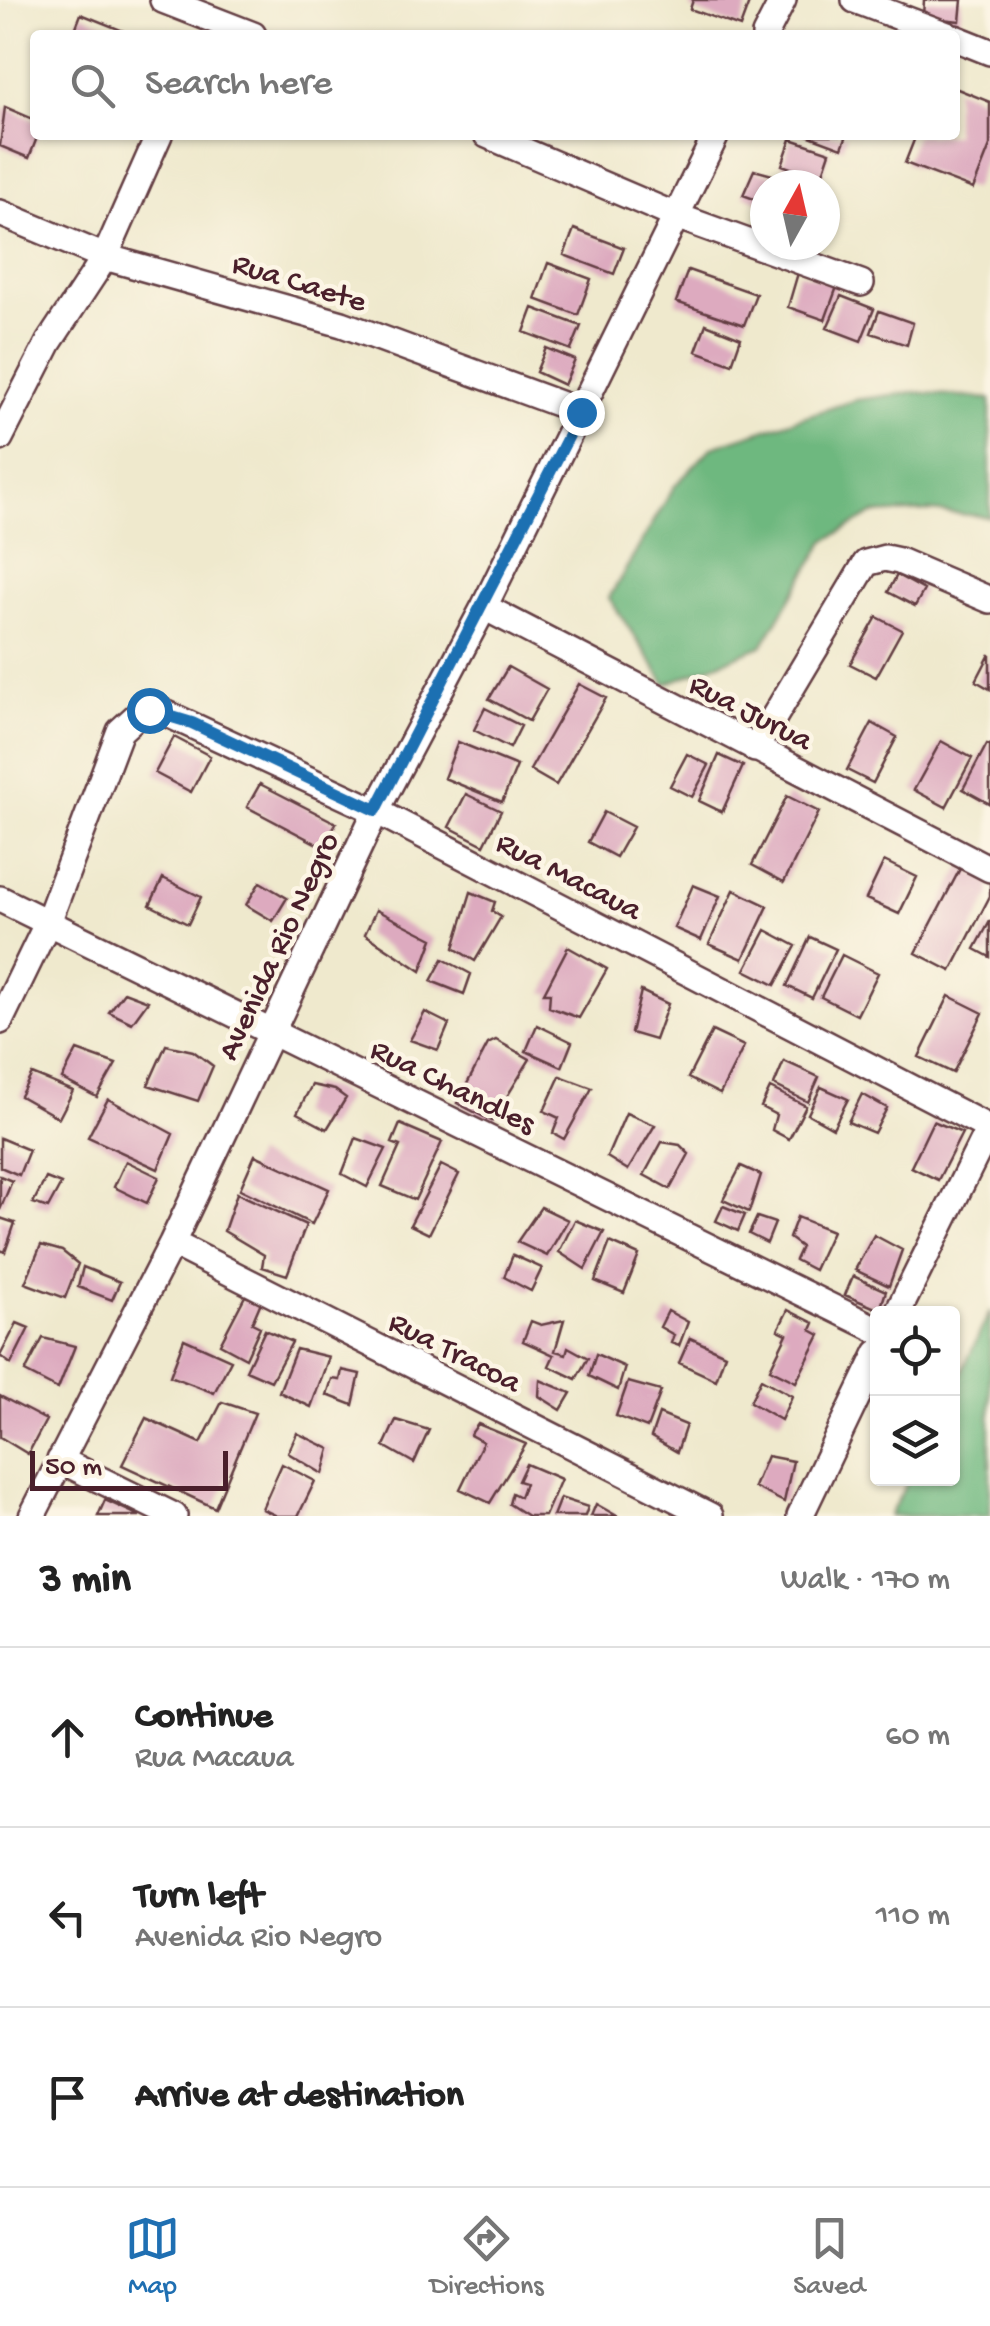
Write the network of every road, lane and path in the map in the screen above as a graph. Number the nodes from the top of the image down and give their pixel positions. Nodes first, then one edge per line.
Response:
1 (163, 0) edge
2 (783, 0) edge
3 (856, 0) edge
4 (212, 17) edge
5 (242, 30) edge
6 (768, 30) edge
7 (933, 30) edge
8 (960, 40) edge
9 (990, 52) edge
10 (158, 140) edge
11 (499, 140) edge
12 (714, 140) edge
13 (0, 213) edge
14 (676, 216) junction
15 (105, 257) junction
16 (861, 283) dead end
17 (581, 412) junction
18 (0, 438) edge
19 (990, 600) edge
20 (484, 607) junction
21 (755, 749) junction
22 (376, 810) junction
23 (990, 869) edge
24 (0, 899) edge
25 (48, 922) junction
26 (0, 1021) edge
27 (272, 1031) junction
28 (990, 1127) edge
29 (172, 1242) junction
30 (901, 1306) edge
31 (870, 1326) edge
32 (870, 1370) edge
33 (60, 1460) junction
34 (32, 1516) edge
35 (174, 1516) edge
36 (710, 1516) edge
37 (800, 1516) edge

1 - 4 street
2 - 6 street
3 - 7 street
4 - 5 street
8 - 9 street
10 - 15 street
11 - 14 street
12 - 14 street, Avenida Rio Negro
13 - 15 street, Rua Caete
14 - 16 street
14 - 17 street, Avenida Rio Negro
15 - 17 street, Rua Caete
15 - 18 street
17 - 20 street, Avenida Rio Negro
19 - 21 street
20 - 21 street, Rua Jurua
20 - 22 street, Avenida Rio Negro
21 - 23 street, Rua Jurua
22 - 25 street, Rua Macaua
22 - 27 street, Avenida Rio Negro
22 - 28 street, Rua Macaua
24 - 25 street, Rua Chandles
25 - 26 street
25 - 27 street, Rua Chandles
27 - 29 street, Avenida Rio Negro
27 - 31 street, Rua Chandles
28 - 30 street
29 - 33 street, Avenida Rio Negro
29 - 36 street, Rua Tracoa
32 - 37 street
33 - 34 street, Avenida Rio Negro
33 - 35 street

